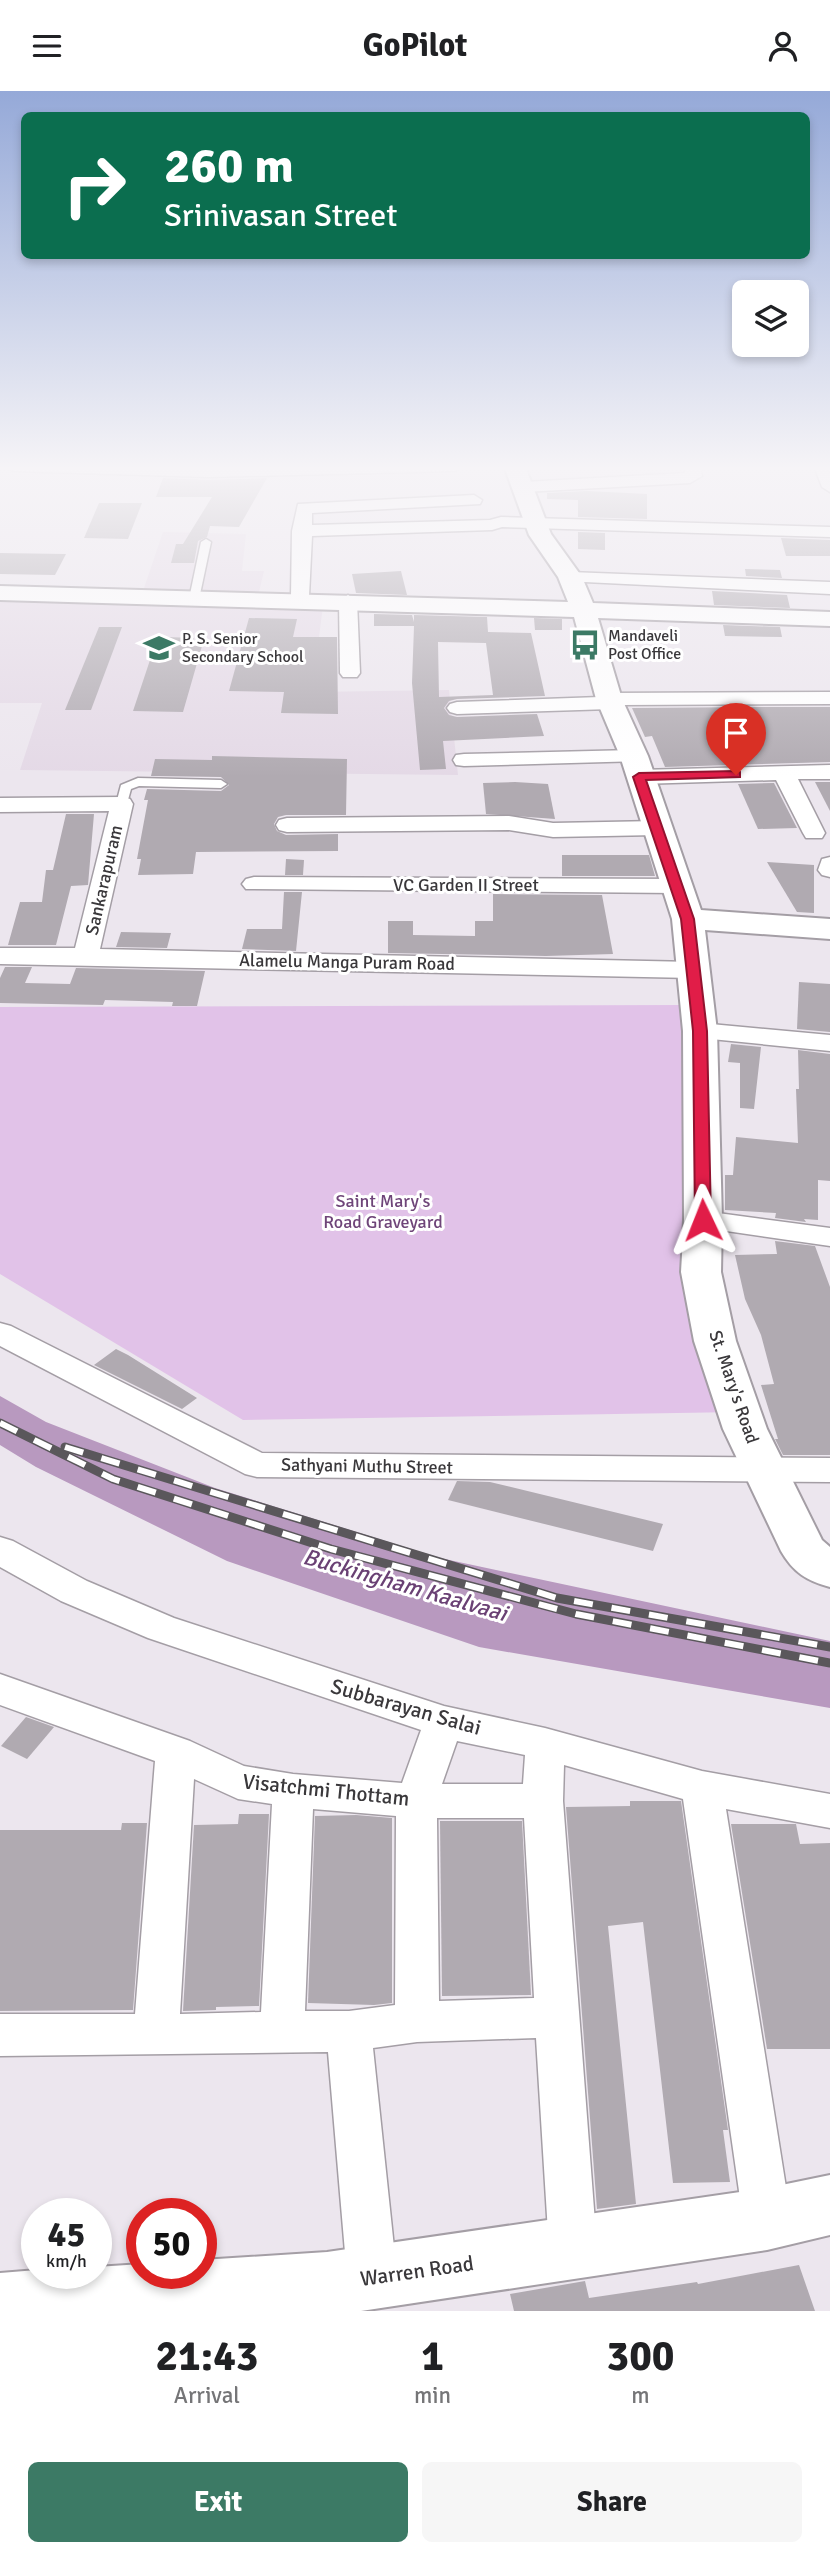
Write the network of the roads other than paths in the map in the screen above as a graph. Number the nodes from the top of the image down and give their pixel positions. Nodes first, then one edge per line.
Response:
1 (200, 570) edge
2 (300, 570) edge
3 (565, 570) edge
4 (570, 577) junction
5 (830, 588) edge
6 (0, 593) edge
7 (300, 596) dead end
8 (194, 599) junction
9 (348, 601) junction
10 (584, 610) junction
11 (830, 619) edge
12 (349, 673) dead end
13 (830, 698) edge
14 (610, 701) junction
15 (457, 708) dead end
16 (464, 760) dead end
17 (636, 767) junction
18 (830, 772) edge
19 (784, 773) junction
20 (221, 783) dead end
21 (122, 804) junction
22 (0, 805) edge
23 (286, 825) dead end
24 (657, 828) junction
25 (814, 833) dead end
26 (830, 864) edge
27 (830, 870) edge
28 (254, 884) dead end
29 (682, 902) junction
30 (830, 929) edge
31 (0, 956) edge
32 (86, 956) junction
33 (693, 969) junction
34 (700, 1031) junction
35 (830, 1043) edge
36 (703, 1220) junction
37 (830, 1237) edge
38 (0, 1333) edge
39 (766, 1470) junction
40 (830, 1470) edge
41 (0, 1550) edge
42 (830, 1570) edge
43 (0, 1689) edge
44 (444, 1722) junction
45 (545, 1744) junction
46 (176, 1752) junction
47 (702, 1788) junction
48 (293, 1791) junction
49 (416, 1801) junction
50 (543, 1801) junction
51 (830, 1811) edge
52 (558, 2017) junction
53 (417, 2022) junction
54 (349, 2031) junction
55 (282, 2033) junction
56 (0, 2035) edge
57 (156, 2035) junction
58 (830, 2205) edge
59 (767, 2219) junction
60 (573, 2249) junction
61 (343, 2290) edge
62 (0, 2305) edge

1 - 8 lane
2 - 7 street
3 - 4 main road, St. Mary's Road
4 - 5 street
4 - 10 main road, St. Mary's Road
6 - 8 main road
8 - 9 main road
9 - 10 main road
9 - 12 street
10 - 11 main road
10 - 14 main road, St. Mary's Road
13 - 14 street
14 - 15 street
14 - 17 main road, St. Mary's Road
16 - 17 street
17 - 19 street
17 - 24 main road, St. Mary's Road
18 - 19 street
19 - 25 street
20 - 21 lane
21 - 22 street
21 - 32 street, Sankarapuram
23 - 24 street
24 - 29 main road, St. Mary's Road
26 - 27 street
28 - 29 street, VC Garden II Street
29 - 30 main road
29 - 33 main road, St. Mary's Road
31 - 32 street, Alamelu Manga Puram Road
32 - 33 street, Alamelu Manga Puram Road
33 - 34 main road, St. Mary's Road
34 - 35 street
34 - 36 main road, St. Mary's Road
36 - 37 street
36 - 39 main road, St. Mary's Road
38 - 39 street, Sathyani Muthu Street
39 - 40 street, Sathyani Muthu Street
39 - 42 main road, St. Mary's Road
41 - 44 street, Subbarayan Salai
43 - 46 street, Visatchmi Thottam
44 - 45 street, Subbarayan Salai
44 - 49 street
45 - 47 street, Subbarayan Salai
45 - 50 street
46 - 48 street, Visatchmi Thottam
46 - 57 street
47 - 51 street, Subbarayan Salai
47 - 59 street
48 - 49 street, Visatchmi Thottam
48 - 55 street
49 - 50 street, Visatchmi Thottam
49 - 53 street
50 - 52 street
52 - 53 street
52 - 60 street
53 - 54 street
54 - 55 street
54 - 61 street
55 - 57 street
56 - 57 street
58 - 59 main road, Warren Road
59 - 60 main road, Warren Road
60 - 61 main road, Warren Road
61 - 62 main road, Warren Road

